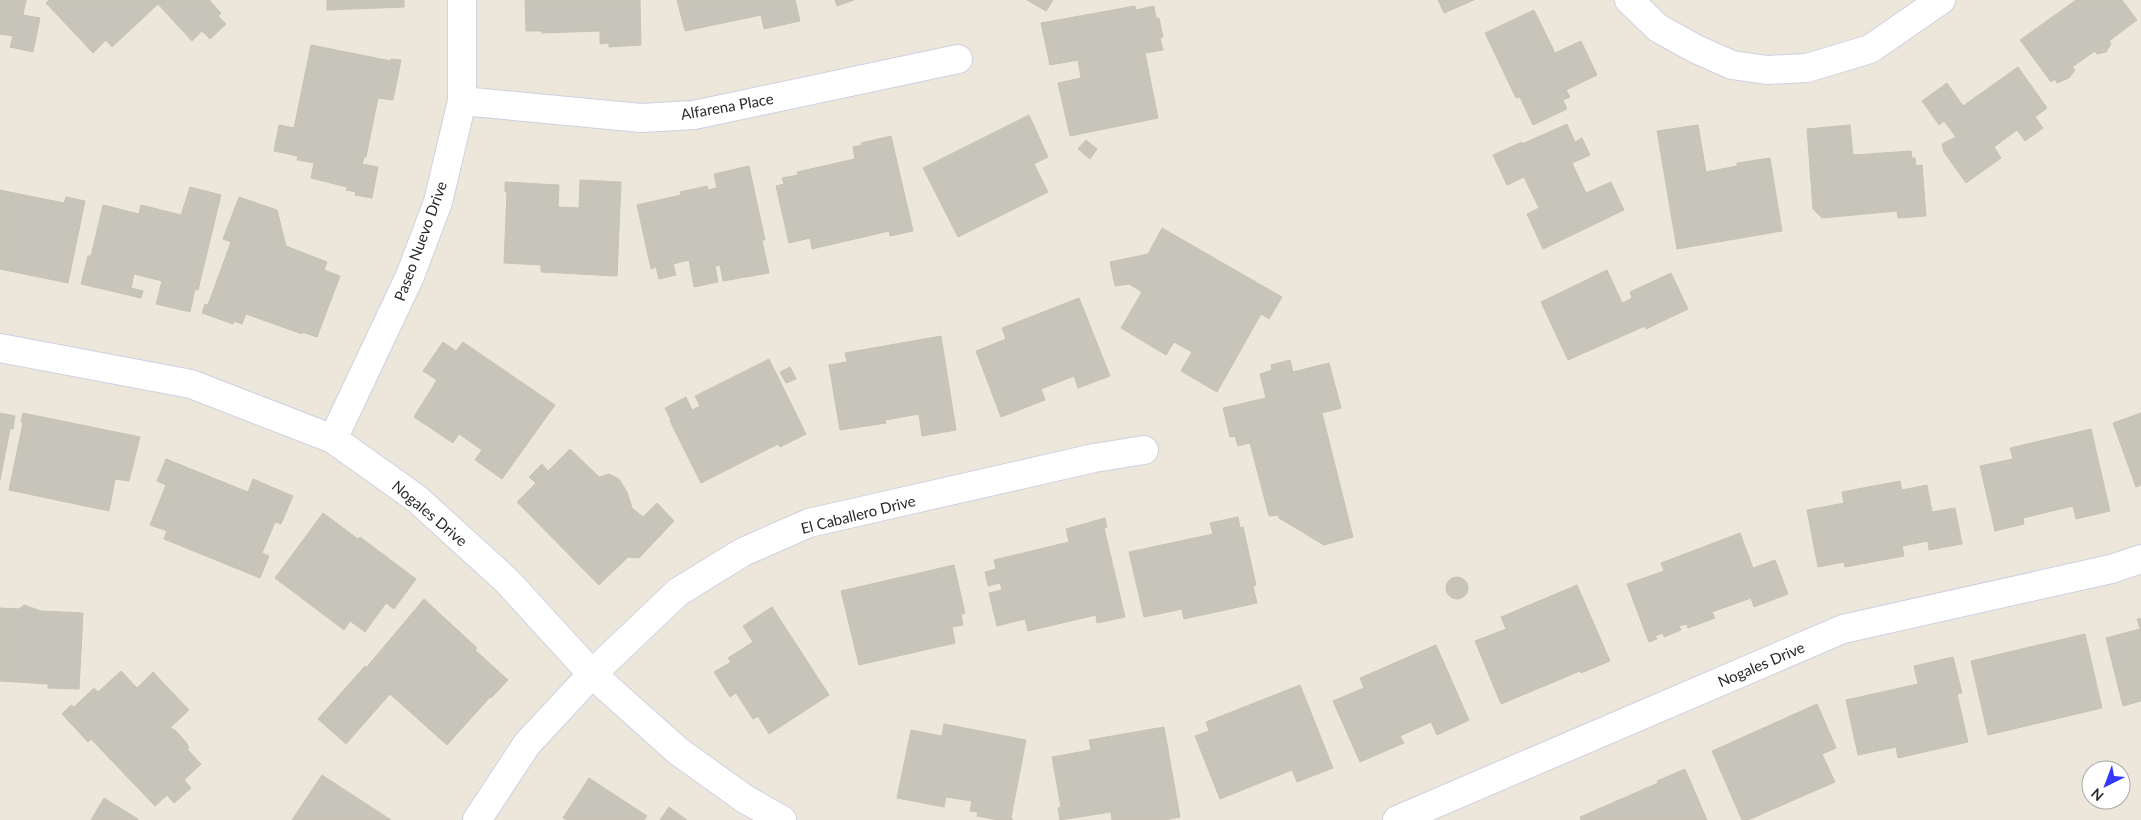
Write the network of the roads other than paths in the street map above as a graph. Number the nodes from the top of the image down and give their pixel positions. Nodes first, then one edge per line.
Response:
1 (462, 0) edge
2 (1629, 0) edge
3 (1941, 0) edge
4 (958, 59) dead end
5 (462, 101) junction
6 (0, 348) edge
7 (333, 439) junction
8 (1144, 450) dead end
9 (2141, 559) edge
10 (592, 674) junction
11 (477, 820) edge
12 (782, 820) edge
13 (1397, 820) edge

1 - 5 street, Paseo Nuevo Drive
2 - 3 street
4 - 5 street, Alfarena Place
5 - 7 street, Paseo Nuevo Drive
6 - 7 street, Nogales Drive
7 - 10 street, Nogales Drive
8 - 10 street, El Caballero Drive
9 - 13 street, Nogales Drive
10 - 11 street, El Caballero Drive
10 - 12 street, Nogales Drive

